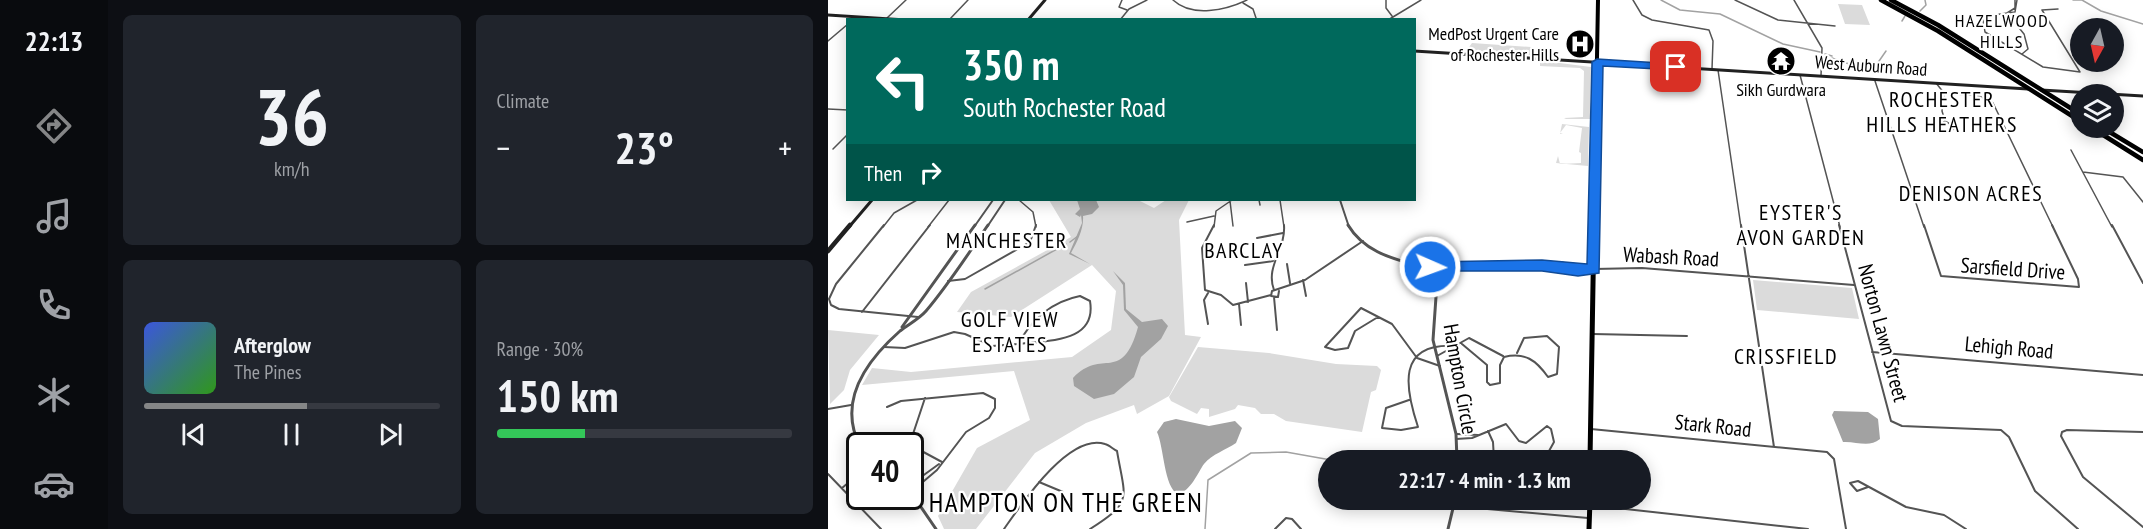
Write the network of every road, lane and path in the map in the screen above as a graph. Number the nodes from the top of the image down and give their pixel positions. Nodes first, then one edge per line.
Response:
1 (906, 0) edge
2 (968, 0) edge
3 (1045, 0) edge
4 (1122, 0) edge
5 (1147, 0) edge
6 (1173, 0) edge
7 (1247, 0) edge
8 (1386, 0) edge
9 (1421, 0) edge
10 (1598, 0) edge
11 (1633, 0) edge
12 (1735, 0) edge
13 (1794, 0) edge
14 (1881, 0) edge
15 (1891, 0) edge
16 (2016, 0) edge
17 (1243, 3) junction
18 (2058, 9) dead end
19 (1127, 10) junction
20 (2007, 13) junction
21 (828, 15) edge
22 (1392, 16) joint
23 (854, 18) edge
24 (887, 18) edge
25 (951, 18) edge
26 (1031, 18) edge
27 (1121, 18) edge
28 (1256, 18) edge
29 (1808, 24) junction
30 (846, 26) edge
31 (1835, 26) dead end
32 (828, 41) edge
33 (1416, 51) edge
34 (2021, 55) junction
35 (1597, 62) junction
36 (1712, 69) junction
37 (1718, 70) junction
38 (1800, 75) junction
39 (1821, 76) junction
40 (1874, 79) junction
41 (1936, 83) junction
42 (1944, 93) junction
43 (2143, 96) edge
44 (828, 108) edge
45 (2070, 108) edge
46 (846, 110) edge
47 (2070, 115) edge
48 (1945, 121) junction
49 (846, 136) edge
50 (2108, 138) edge
51 (2120, 138) edge
52 (833, 149) dead end
53 (2071, 150) dead end
54 (2143, 152) edge
55 (2143, 160) edge
56 (2083, 172) junction
57 (871, 201) edge
58 (911, 201) edge
59 (949, 201) edge
60 (992, 201) edge
61 (1004, 201) edge
62 (1021, 201) edge
63 (1229, 201) edge
64 (1231, 201) edge
65 (1259, 201) edge
66 (1280, 201) edge
67 (1340, 201) edge
68 (2143, 202) edge
69 (1260, 205) dead end
70 (1214, 216) junction
71 (1187, 222) dead end
72 (1233, 226) dead end
73 (1283, 233) junction
74 (1035, 235) junction
75 (1041, 235) dead end
76 (1257, 238) dead end
77 (1363, 241) junction
78 (828, 251) edge
79 (1273, 261) junction
80 (1287, 264) dead end
81 (1245, 265) dead end
82 (1438, 268) junction
83 (1594, 269) junction
84 (1749, 277) junction
85 (1942, 278) joint
86 (948, 280) junction
87 (1303, 280) junction
88 (1246, 283) dead end
89 (2143, 283) edge
90 (1290, 284) junction
91 (1854, 285) junction
92 (1274, 290) junction
93 (1083, 291) dead end
94 (1279, 291) junction
95 (1208, 293) junction
96 (1080, 296) junction
97 (1272, 296) junction
98 (1306, 296) dead end
99 (829, 301) edge
100 (1248, 302) junction
101 (1239, 304) junction
102 (862, 312) junction
103 (908, 316) junction
104 (920, 317) junction
105 (1378, 317) junction
106 (1208, 324) dead end
107 (1241, 325) dead end
108 (902, 329) junction
109 (1277, 330) dead end
110 (1593, 334) junction
111 (1687, 336) dead end
112 (1019, 344) junction
113 (1462, 344) junction
114 (1456, 346) junction
115 (884, 347) junction
116 (1435, 347) junction
117 (1872, 352) junction
118 (1517, 353) junction
119 (1437, 356) junction
120 (1504, 357) junction
121 (1417, 358) junction
122 (1440, 366) junction
123 (2143, 375) edge
124 (926, 398) junction
125 (1409, 400) junction
126 (851, 405) junction
127 (887, 407) dead end
128 (828, 409) edge
129 (1591, 429) junction
130 (1488, 430) junction
131 (853, 432) edge
132 (2143, 432) edge
133 (1456, 434) junction
134 (1478, 435) junction
135 (1456, 440) junction
136 (1774, 447) junction
137 (1456, 450) edge
138 (1493, 450) edge
139 (1550, 450) edge
140 (1590, 450) edge
141 (942, 462) junction
142 (828, 474) edge
143 (924, 475) edge
144 (924, 482) edge
145 (1039, 482) junction
146 (846, 485) edge
147 (1868, 487) junction
148 (842, 488) junction
149 (1063, 492) dead end
150 (923, 510) edge
151 (1453, 510) edge
152 (1483, 510) edge
153 (1589, 510) edge
154 (1651, 510) edge
155 (1589, 518) junction
156 (2143, 527) edge
157 (881, 529) edge
158 (936, 529) edge
159 (1004, 529) edge
160 (1090, 529) edge
161 (1275, 529) edge
162 (1301, 529) edge
163 (1449, 529) edge
164 (1589, 529) edge
165 (1808, 529) edge
166 (1846, 529) edge
167 (1966, 529) edge
168 (2078, 529) edge

1 - 24 street
2 - 25 street
3 - 26 main road
4 - 19 street
5 - 19 street
6 - 17 street
7 - 17 street
8 - 22 street
9 - 22 street
10 - 35 main road
11 - 36 street
12 - 29 street
13 - 29 street
14 - 47 highway
15 - 45 highway
16 - 20 street
17 - 28 street
18 - 34 street
19 - 27 street
20 - 34 street
20 - 34 street
21 - 23 main road
23 - 24 main road
29 - 31 street
29 - 39 street
30 - 32 street
33 - 35 main road, West Auburn Road
35 - 36 main road, West Auburn Road
35 - 83 main road
36 - 37 main road, West Auburn Road
37 - 38 main road, West Auburn Road
37 - 84 street
38 - 39 main road, West Auburn Road
38 - 91 street, Norton Lawn Street
39 - 40 main road, West Auburn Road
40 - 41 main road, West Auburn Road
40 - 85 street
41 - 42 street
41 - 43 main road, West Auburn Road
42 - 48 street
42 - 85 street, Sarsfield Drive
44 - 46 street
48 - 48 street
49 - 52 street
50 - 55 highway
51 - 54 highway
53 - 56 street
56 - 68 street
56 - 89 street
57 - 78 main road
58 - 99 street
59 - 102 street
60 - 103 street
61 - 86 street
62 - 74 street
63 - 70 street
64 - 72 street
65 - 69 street
66 - 73 street
67 - 77 street
70 - 71 street
70 - 95 street
73 - 76 street
73 - 79 street
74 - 75 street
74 - 86 street
77 - 82 street
77 - 87 street
79 - 81 street
79 - 92 street
80 - 90 street
82 - 83 street
82 - 116 street, Hampton Circle
83 - 84 street, Wabash Road
83 - 110 main road
84 - 91 street, Wabash Road
84 - 136 street
86 - 104 street
87 - 90 street
87 - 98 street
88 - 100 street
90 - 94 street
91 - 117 street, Norton Lawn Street
92 - 94 street
92 - 97 street
93 - 96 street
94 - 97 street
95 - 101 street
95 - 106 street
96 - 112 street
96 - 112 street
97 - 100 street
97 - 109 street
99 - 102 street
100 - 101 street
101 - 107 street
102 - 103 street
103 - 104 street
103 - 108 street
104 - 108 street
105 - 105 street
105 - 121 street
108 - 115 street
110 - 111 street
110 - 129 main road
112 - 115 street
113 - 114 street
113 - 120 street
113 - 120 street
114 - 116 street
114 - 119 street
115 - 126 street
116 - 119 street, Hampton Circle
116 - 121 street
117 - 123 street, Lehigh Road
117 - 168 street, Norton Lawn Street
118 - 118 street
118 - 120 street
119 - 122 street, Hampton Circle
121 - 122 street
121 - 125 street
122 - 133 street, Hampton Circle
124 - 127 street
124 - 141 street
124 - 141 street
125 - 125 street
126 - 128 street
126 - 131 street
129 - 136 street, Stark Road
129 - 140 main road
130 - 134 street
130 - 138 street
130 - 139 street
132 - 156 street
133 - 134 street
133 - 135 street, Hampton Circle
134 - 135 street
135 - 137 street, Hampton Circle
136 - 166 street, Stark Road
141 - 143 street
141 - 144 street
142 - 148 street
145 - 149 street
145 - 159 street
145 - 160 street
146 - 148 street
147 - 147 street
147 - 167 street
148 - 157 street
150 - 158 street
151 - 163 street
152 - 155 street
153 - 155 main road
154 - 165 street
155 - 164 main road
161 - 162 street

